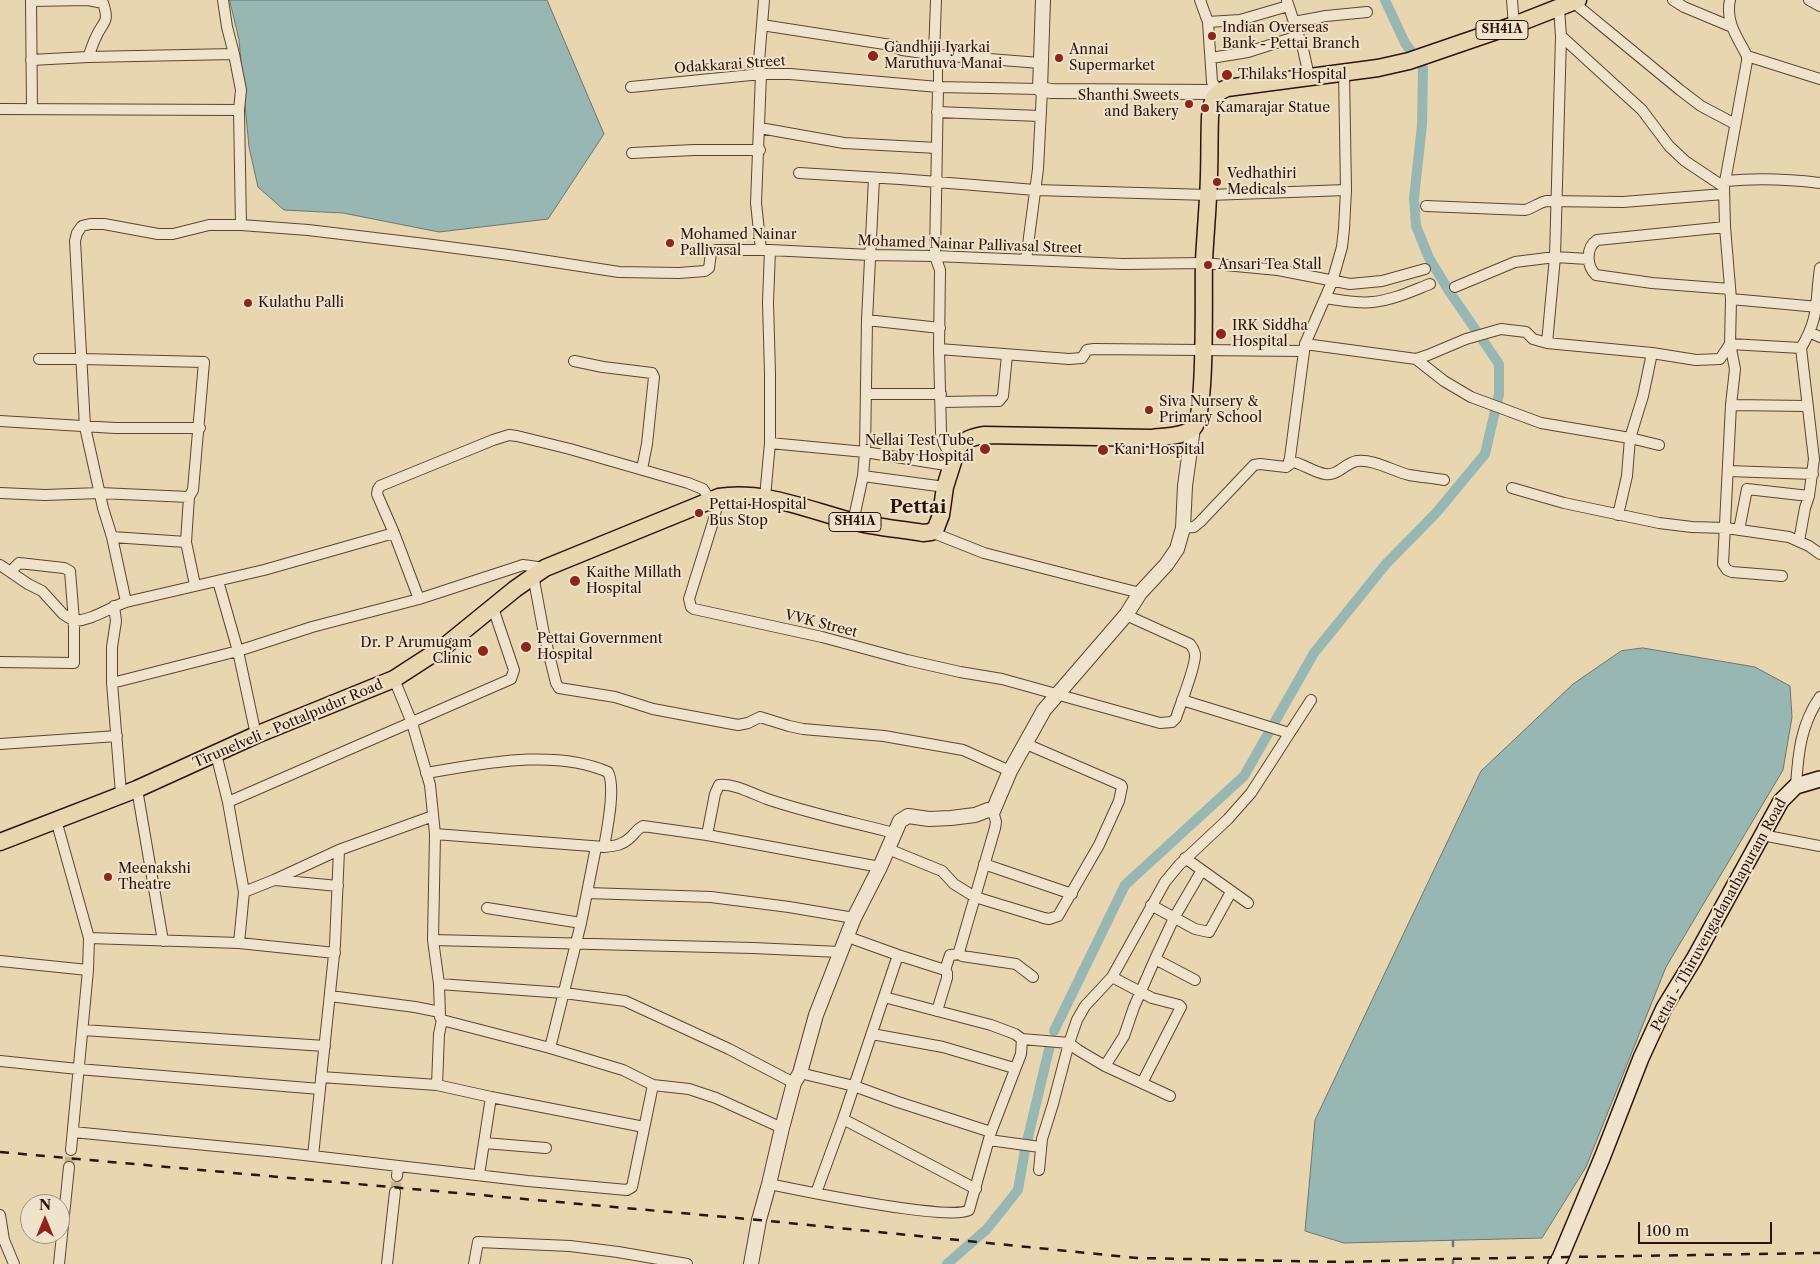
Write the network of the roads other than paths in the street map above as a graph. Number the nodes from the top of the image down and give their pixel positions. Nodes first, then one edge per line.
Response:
1 (88, 0) edge
2 (223, 0) edge
3 (764, 0) edge
4 (936, 0) edge
5 (1042, 0) edge
6 (1200, 0) edge
7 (1512, 0) edge
8 (1673, 0) edge
9 (1730, 0) edge
10 (1809, 0) edge
11 (31, 1) edge
12 (1287, 3) edge
13 (1570, 4) edge
14 (1820, 6) edge
15 (1368, 12) dead end
16 (1208, 22) junction
17 (1294, 22) junction
18 (762, 25) junction
19 (1514, 25) junction
20 (1732, 27) junction
21 (1298, 36) junction
22 (1561, 36) junction
23 (234, 54) junction
24 (936, 55) junction
25 (1747, 56) junction
26 (88, 57) junction
27 (1211, 58) junction
28 (31, 60) junction
29 (1040, 63) junction
30 (1344, 72) junction
31 (759, 74) junction
32 (1309, 76) junction
33 (1820, 79) edge
34 (631, 87) dead end
35 (938, 87) junction
36 (1041, 90) junction
37 (1218, 93) junction
38 (0, 108) edge
39 (32, 109) junction
40 (240, 110) junction
41 (937, 112) junction
42 (1040, 116) junction
43 (1735, 124) junction
44 (760, 128) junction
45 (937, 148) junction
46 (760, 150) junction
47 (632, 153) dead end
48 (798, 173) dead end
49 (874, 178) junction
50 (936, 182) junction
51 (1820, 183) edge
52 (1724, 188) junction
53 (1035, 190) junction
54 (1346, 190) junction
55 (1209, 195) junction
56 (1557, 201) junction
57 (1426, 206) dead end
58 (241, 224) junction
59 (1725, 227) junction
60 (766, 250) junction
61 (870, 255) junction
62 (935, 256) junction
63 (1555, 257) junction
64 (1588, 259) junction
65 (1026, 260) junction
66 (1204, 263) junction
67 (1820, 268) edge
68 (1425, 269) dead end
69 (1332, 282) junction
70 (1430, 284) dead end
71 (1455, 288) dead end
72 (1731, 294) junction
73 (1325, 298) junction
74 (1818, 309) edge
75 (867, 320) junction
76 (940, 328) junction
77 (1815, 335) edge
78 (1546, 343) junction
79 (1730, 344) junction
80 (1304, 347) junction
81 (1801, 348) junction
82 (939, 349) junction
83 (1202, 350) junction
84 (1652, 354) junction
85 (1007, 355) junction
86 (1416, 358) junction
87 (38, 359) dead end
88 (82, 359) junction
89 (574, 361) dead end
90 (867, 394) junction
91 (941, 398) junction
92 (1731, 405) junction
93 (1807, 406) junction
94 (0, 421) edge
95 (85, 427) junction
96 (200, 428) junction
97 (1193, 428) junction
98 (1630, 438) junction
99 (770, 443) junction
100 (1659, 445) dead end
101 (865, 452) junction
102 (1817, 460) edge
103 (1289, 461) junction
104 (953, 462) junction
105 (642, 469) junction
106 (1728, 471) junction
107 (1813, 474) junction
108 (863, 476) junction
109 (1444, 480) dead end
110 (945, 487) junction
111 (1512, 488) dead end
112 (0, 493) edge
113 (100, 493) junction
114 (1809, 496) junction
115 (189, 497) junction
116 (765, 497) junction
117 (715, 499) junction
118 (1618, 515) junction
119 (853, 522) junction
120 (1183, 528) junction
121 (1726, 528) junction
122 (1739, 530) junction
123 (931, 532) junction
124 (394, 533) junction
125 (112, 537) junction
126 (1798, 541) junction
127 (186, 542) junction
128 (1820, 554) edge
129 (0, 565) edge
130 (539, 572) junction
131 (12, 573) junction
132 (1782, 576) dead end
133 (218, 581) junction
134 (195, 585) junction
135 (1140, 593) junction
136 (418, 599) junction
137 (126, 602) junction
138 (114, 606) junction
139 (493, 608) junction
140 (1126, 615) junction
141 (74, 621) junction
142 (238, 650) junction
143 (0, 662) edge
144 (394, 679) junction
145 (112, 683) junction
146 (1057, 694) junction
147 (1820, 697) edge
148 (1182, 700) junction
149 (1311, 700) dead end
150 (412, 723) junction
151 (1289, 733) junction
152 (256, 735) junction
153 (117, 736) junction
154 (1024, 743) junction
155 (0, 744) edge
156 (216, 754) junction
157 (1010, 772) junction
158 (426, 773) junction
159 (1820, 779) edge
160 (1796, 786) junction
161 (129, 791) junction
162 (228, 802) junction
163 (992, 811) junction
164 (434, 816) junction
165 (56, 820) junction
166 (894, 833) junction
167 (435, 834) junction
168 (1762, 834) junction
169 (708, 835) junction
170 (0, 842) edge
171 (1820, 846) edge
172 (600, 847) junction
173 (888, 849) junction
174 (339, 850) junction
175 (1185, 858) junction
176 (984, 864) junction
177 (880, 867) junction
178 (1202, 870) junction
179 (274, 880) junction
180 (338, 886) junction
181 (244, 892) junction
182 (1231, 892) junction
183 (587, 893) junction
184 (1072, 894) junction
185 (975, 896) junction
186 (1248, 903) dead end
187 (1151, 905) junction
188 (487, 908) dead end
189 (854, 918) junction
190 (1174, 918) junction
191 (581, 922) junction
192 (848, 937) junction
193 (89, 938) junction
194 (433, 940) junction
195 (163, 941) junction
196 (239, 943) junction
197 (576, 944) junction
198 (840, 952) junction
199 (335, 953) junction
200 (960, 954) junction
201 (898, 956) junction
202 (1155, 959) junction
203 (0, 961) edge
204 (88, 970) junction
205 (944, 970) junction
206 (1112, 976) junction
207 (1033, 977) dead end
208 (1196, 980) dead end
209 (439, 984) junction
210 (1140, 992) junction
211 (564, 993) junction
212 (330, 996) junction
213 (884, 997) junction
214 (938, 1011) junction
215 (441, 1016) junction
216 (82, 1030) junction
217 (872, 1034) junction
218 (1022, 1039) junction
219 (1069, 1043) junction
220 (325, 1046) junction
221 (550, 1048) junction
222 (0, 1061) edge
223 (1105, 1066) junction
224 (1014, 1068) junction
225 (78, 1069) junction
226 (321, 1076) junction
227 (797, 1078) junction
228 (1142, 1083) junction
229 (436, 1084) junction
230 (653, 1085) junction
231 (854, 1086) junction
232 (320, 1089) junction
233 (1170, 1096) dead end
234 (491, 1098) junction
235 (843, 1119) junction
236 (644, 1127) junction
237 (782, 1128) junction
238 (73, 1132) junction
239 (990, 1136) junction
240 (484, 1143) junction
241 (1037, 1147) junction
242 (546, 1148) dead end
243 (71, 1150) tunnel mouth
244 (313, 1156) junction
245 (69, 1167) tunnel mouth
246 (1039, 1170) dead end
247 (479, 1175) junction
248 (769, 1184) junction
249 (976, 1189) junction
250 (395, 1192) tunnel mouth
251 (816, 1194) junction
252 (0, 1216) edge
253 (14, 1264) edge
254 (59, 1264) edge
255 (387, 1264) edge
256 (474, 1264) edge
257 (687, 1264) edge
258 (751, 1264) edge
259 (1556, 1264) edge

1 - 11 street
1 - 26 street
2 - 23 street
3 - 18 street
4 - 24 street
5 - 29 street
6 - 16 street
7 - 19 street
8 - 20 street
9 - 20 street
10 - 14 street
11 - 28 street
12 - 16 street
12 - 17 street
13 - 19 main road, SH41A
13 - 22 street
13 - 43 street
15 - 17 street
16 - 27 street
17 - 21 street
18 - 24 street
18 - 31 street
19 - 30 main road, SH41A
20 - 25 street
21 - 27 street
21 - 32 street
22 - 52 street
22 - 56 street
23 - 26 street
23 - 40 street
24 - 29 street
24 - 35 street
25 - 33 street
25 - 43 street
26 - 28 street
27 - 37 street
28 - 39 street
29 - 36 street
30 - 32 main road, SH41A
30 - 54 street
31 - 34 street, Odakkarai Street
31 - 35 street, Odakkarai Street
31 - 44 street
32 - 37 main road, SH41A
35 - 36 street, Odakkarai Street
35 - 41 street
36 - 37 street
36 - 42 street
37 - 55 main road
38 - 39 street
39 - 40 street
40 - 58 street
41 - 42 street
41 - 45 street
42 - 53 street
43 - 52 street
44 - 45 street
44 - 46 street
45 - 50 street
46 - 47 street
46 - 60 street
48 - 49 street
49 - 50 street
49 - 61 street
50 - 53 street
50 - 62 street
51 - 52 street
52 - 56 street
52 - 59 street
53 - 55 street
53 - 65 street
54 - 55 street
54 - 69 street
55 - 66 main road
56 - 57 street
56 - 63 street
58 - 60 street, Mohamed Nainar Pallivasal Street
58 - 88 street
59 - 64 street
59 - 72 street
60 - 61 street, Mohamed Nainar Pallivasal Street
60 - 99 street
61 - 62 street, Mohamed Nainar Pallivasal Street
61 - 75 street
62 - 65 street, Mohamed Nainar Pallivasal Street
62 - 76 street
63 - 64 street
63 - 71 street
63 - 78 street
64 - 72 street
65 - 66 street, Mohamed Nainar Pallivasal Street
66 - 69 street, Mohamed Nainar Pallivasal Street
66 - 83 main road
67 - 74 street
68 - 69 street, Mohamed Nainar Pallivasal Street
69 - 73 street
70 - 73 street
72 - 74 street
72 - 79 street
73 - 80 street
74 - 77 street
75 - 76 street
75 - 90 street
76 - 82 street
77 - 81 street
78 - 84 street
78 - 86 street
79 - 81 street
79 - 84 street
79 - 92 street
80 - 83 street
80 - 86 street
80 - 103 street
81 - 93 street
82 - 85 street
82 - 91 street
83 - 85 street
83 - 97 main road
84 - 98 street
85 - 91 street
86 - 98 street
87 - 88 street
88 - 95 street
88 - 96 street
89 - 105 street
90 - 91 street
90 - 101 street
91 - 104 street
92 - 93 street
92 - 106 street
93 - 102 street
94 - 95 street
95 - 96 street
95 - 113 street
96 - 115 street
97 - 104 main road
97 - 120 street
98 - 100 street
98 - 118 street
99 - 101 street
99 - 116 street
101 - 104 street
101 - 108 street
102 - 107 street
103 - 109 street
103 - 120 street
104 - 110 main road
105 - 117 street
105 - 124 street
106 - 107 street
106 - 121 street
107 - 114 street
108 - 110 street
108 - 119 street
110 - 123 main road
111 - 118 street
112 - 113 street
113 - 115 street
113 - 125 street
114 - 122 street
114 - 126 street
115 - 127 street
116 - 117 main road, Tirunelveli - Pottalpudur Road / SH41A
116 - 119 main road, Tirunelveli - Pottalpudur Road / SH41A
117 - 130 main road, Tirunelveli - Pottalpudur Road / SH41A
117 - 146 street, VVK Street
118 - 121 street
119 - 123 main road, Tirunelveli - Pottalpudur Road / SH41A
120 - 135 street
121 - 122 street
121 - 132 street
122 - 126 street
123 - 135 street
124 - 133 street
124 - 136 street
125 - 127 street
125 - 137 street
126 - 128 street
127 - 134 street
129 - 131 street
130 - 136 street
130 - 139 main road, Tirunelveli - Pottalpudur Road / SH41A
130 - 157 street
131 - 141 street
131 - 141 street
133 - 134 street
133 - 142 street
134 - 137 street
135 - 140 street
136 - 142 street
137 - 138 street
138 - 141 street
138 - 145 street
139 - 144 main road, Tirunelveli - Pottalpudur Road / SH41A
139 - 150 street
140 - 146 street
140 - 148 street
141 - 143 street
142 - 145 street
142 - 152 street
144 - 150 street
144 - 152 main road, Tirunelveli - Pottalpudur Road / SH41A
145 - 153 street
146 - 148 street
146 - 154 street
147 - 160 street
148 - 151 street
149 - 151 street
150 - 158 street
150 - 162 street
151 - 175 street
152 - 156 main road, Tirunelveli - Pottalpudur Road / SH41A
153 - 155 street
153 - 161 street
154 - 157 street
154 - 184 street
156 - 161 main road, Tirunelveli - Pottalpudur Road / SH41A
156 - 162 street
157 - 163 street
158 - 164 street
158 - 172 street
159 - 160 main road, Pettai - Thiruvengadanathapuram Road
160 - 168 main road, Pettai - Thiruvengadanathapuram Road
161 - 165 main road, Tirunelveli - Pottalpudur Road / SH41A
161 - 195 street
162 - 181 street
163 - 166 street
163 - 176 street
164 - 167 street
164 - 174 street
165 - 170 main road, Tirunelveli - Pottalpudur Road / SH41A
165 - 193 street
166 - 169 street
166 - 173 street
167 - 172 street
167 - 194 street
168 - 171 street
168 - 259 main road, Pettai - Thiruvengadanathapuram Road
169 - 172 street
169 - 177 street
172 - 183 street
173 - 177 street
173 - 185 street
174 - 179 street
174 - 180 street
175 - 178 street
175 - 187 street
176 - 184 street
176 - 185 street
177 - 189 street
178 - 182 street
178 - 190 street
179 - 180 street
179 - 181 street
180 - 199 street
181 - 196 street
182 - 186 street
182 - 190 street
183 - 189 street
183 - 191 street
184 - 185 street
185 - 200 street
187 - 190 street
187 - 206 street
188 - 191 street
189 - 192 street
190 - 202 street
191 - 197 street
192 - 198 street
192 - 201 street
193 - 195 street
193 - 204 street
194 - 197 street
194 - 209 street
195 - 196 street
196 - 199 street
197 - 198 street
197 - 211 street
198 - 227 street
199 - 212 street
200 - 205 street
200 - 207 street
201 - 205 street
201 - 213 street
202 - 208 street
202 - 210 street
203 - 204 street
204 - 216 street
205 - 214 street
206 - 210 street
206 - 219 street
209 - 211 street
209 - 215 street
210 - 223 street
210 - 228 street
211 - 221 street
211 - 227 street
212 - 215 street
212 - 220 street
213 - 214 street
213 - 217 street
214 - 218 street
215 - 221 street
215 - 229 street
216 - 220 street
216 - 225 street
217 - 224 street
217 - 231 street
218 - 219 street
218 - 224 street
219 - 223 street
219 - 241 street
220 - 226 street
221 - 230 street
222 - 225 street
223 - 228 street
224 - 239 street
225 - 232 street
225 - 238 street
226 - 229 street
226 - 232 street
227 - 231 street
227 - 237 street
228 - 233 street
229 - 234 street
230 - 236 street
230 - 237 street
231 - 235 street
231 - 239 street
232 - 244 street
234 - 236 street
234 - 240 street
235 - 249 street
235 - 251 street
236 - 247 street
237 - 248 street
238 - 243 street
238 - 244 street
239 - 241 street
239 - 249 street
240 - 242 street
240 - 247 street
241 - 246 street
244 - 247 street
245 - 254 street
248 - 251 street
248 - 258 street
249 - 251 street
250 - 255 street
252 - 253 street
256 - 257 street

